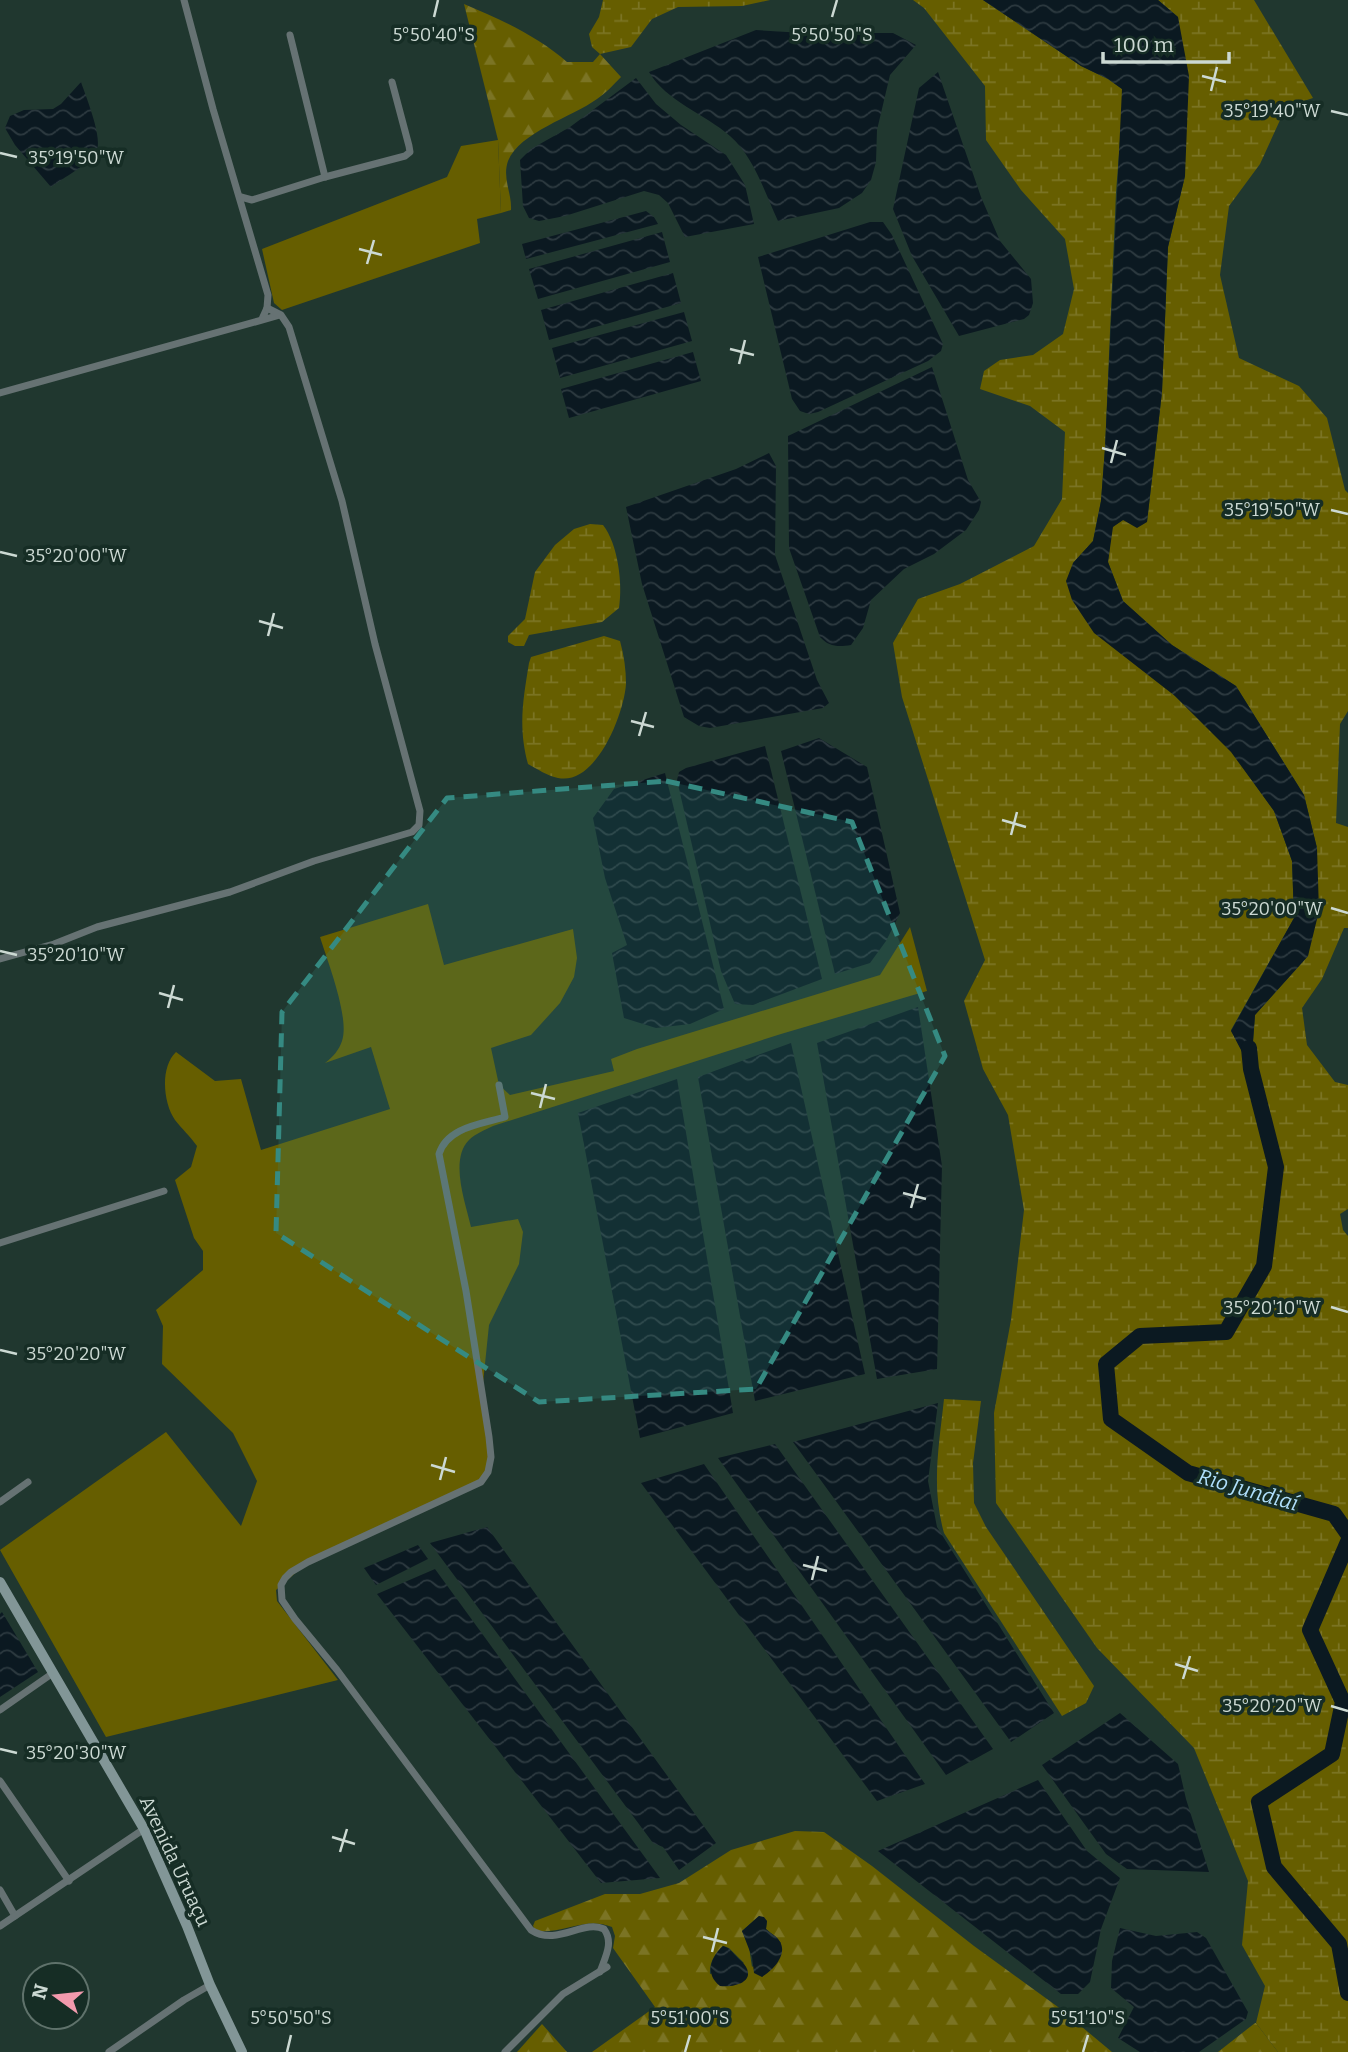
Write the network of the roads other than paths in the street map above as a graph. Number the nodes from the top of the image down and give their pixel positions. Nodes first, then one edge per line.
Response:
1 (184, 0) edge
2 (290, 35) dead end
3 (392, 82) dead end
4 (325, 177) junction
5 (241, 197) junction
6 (252, 200) junction
7 (246, 215) junction
8 (267, 308) junction
9 (281, 315) junction
10 (262, 319) junction
11 (0, 393) edge
12 (0, 959) edge
13 (499, 1085) dead end
14 (164, 1191) dead end
15 (0, 1243) edge
16 (28, 1482) dead end
17 (0, 1502) edge
18 (0, 1582) edge
19 (53, 1673) junction
20 (0, 1710) edge
21 (0, 1781) edge
22 (144, 1829) junction
23 (69, 1881) junction
24 (0, 1891) edge
25 (15, 1916) junction
26 (0, 1926) edge
27 (210, 1986) junction
28 (109, 2052) edge
29 (242, 2052) edge
30 (505, 2052) edge

1 - 5 street
2 - 4 street
3 - 4 street
4 - 6 street
5 - 6 street
5 - 7 street
6 - 7 street
7 - 8 street
8 - 9 street
8 - 10 street
9 - 10 street
9 - 12 street
10 - 11 street
13 - 30 street
14 - 15 street
16 - 17 street
18 - 19 street, Avenida Uruaçu
19 - 20 street
19 - 22 street, Avenida Uruaçu
21 - 23 street
22 - 23 street
22 - 27 street, Avenida Uruaçu
23 - 25 street
24 - 25 street
25 - 26 street
27 - 28 street
27 - 29 street, Avenida Uruaçu

